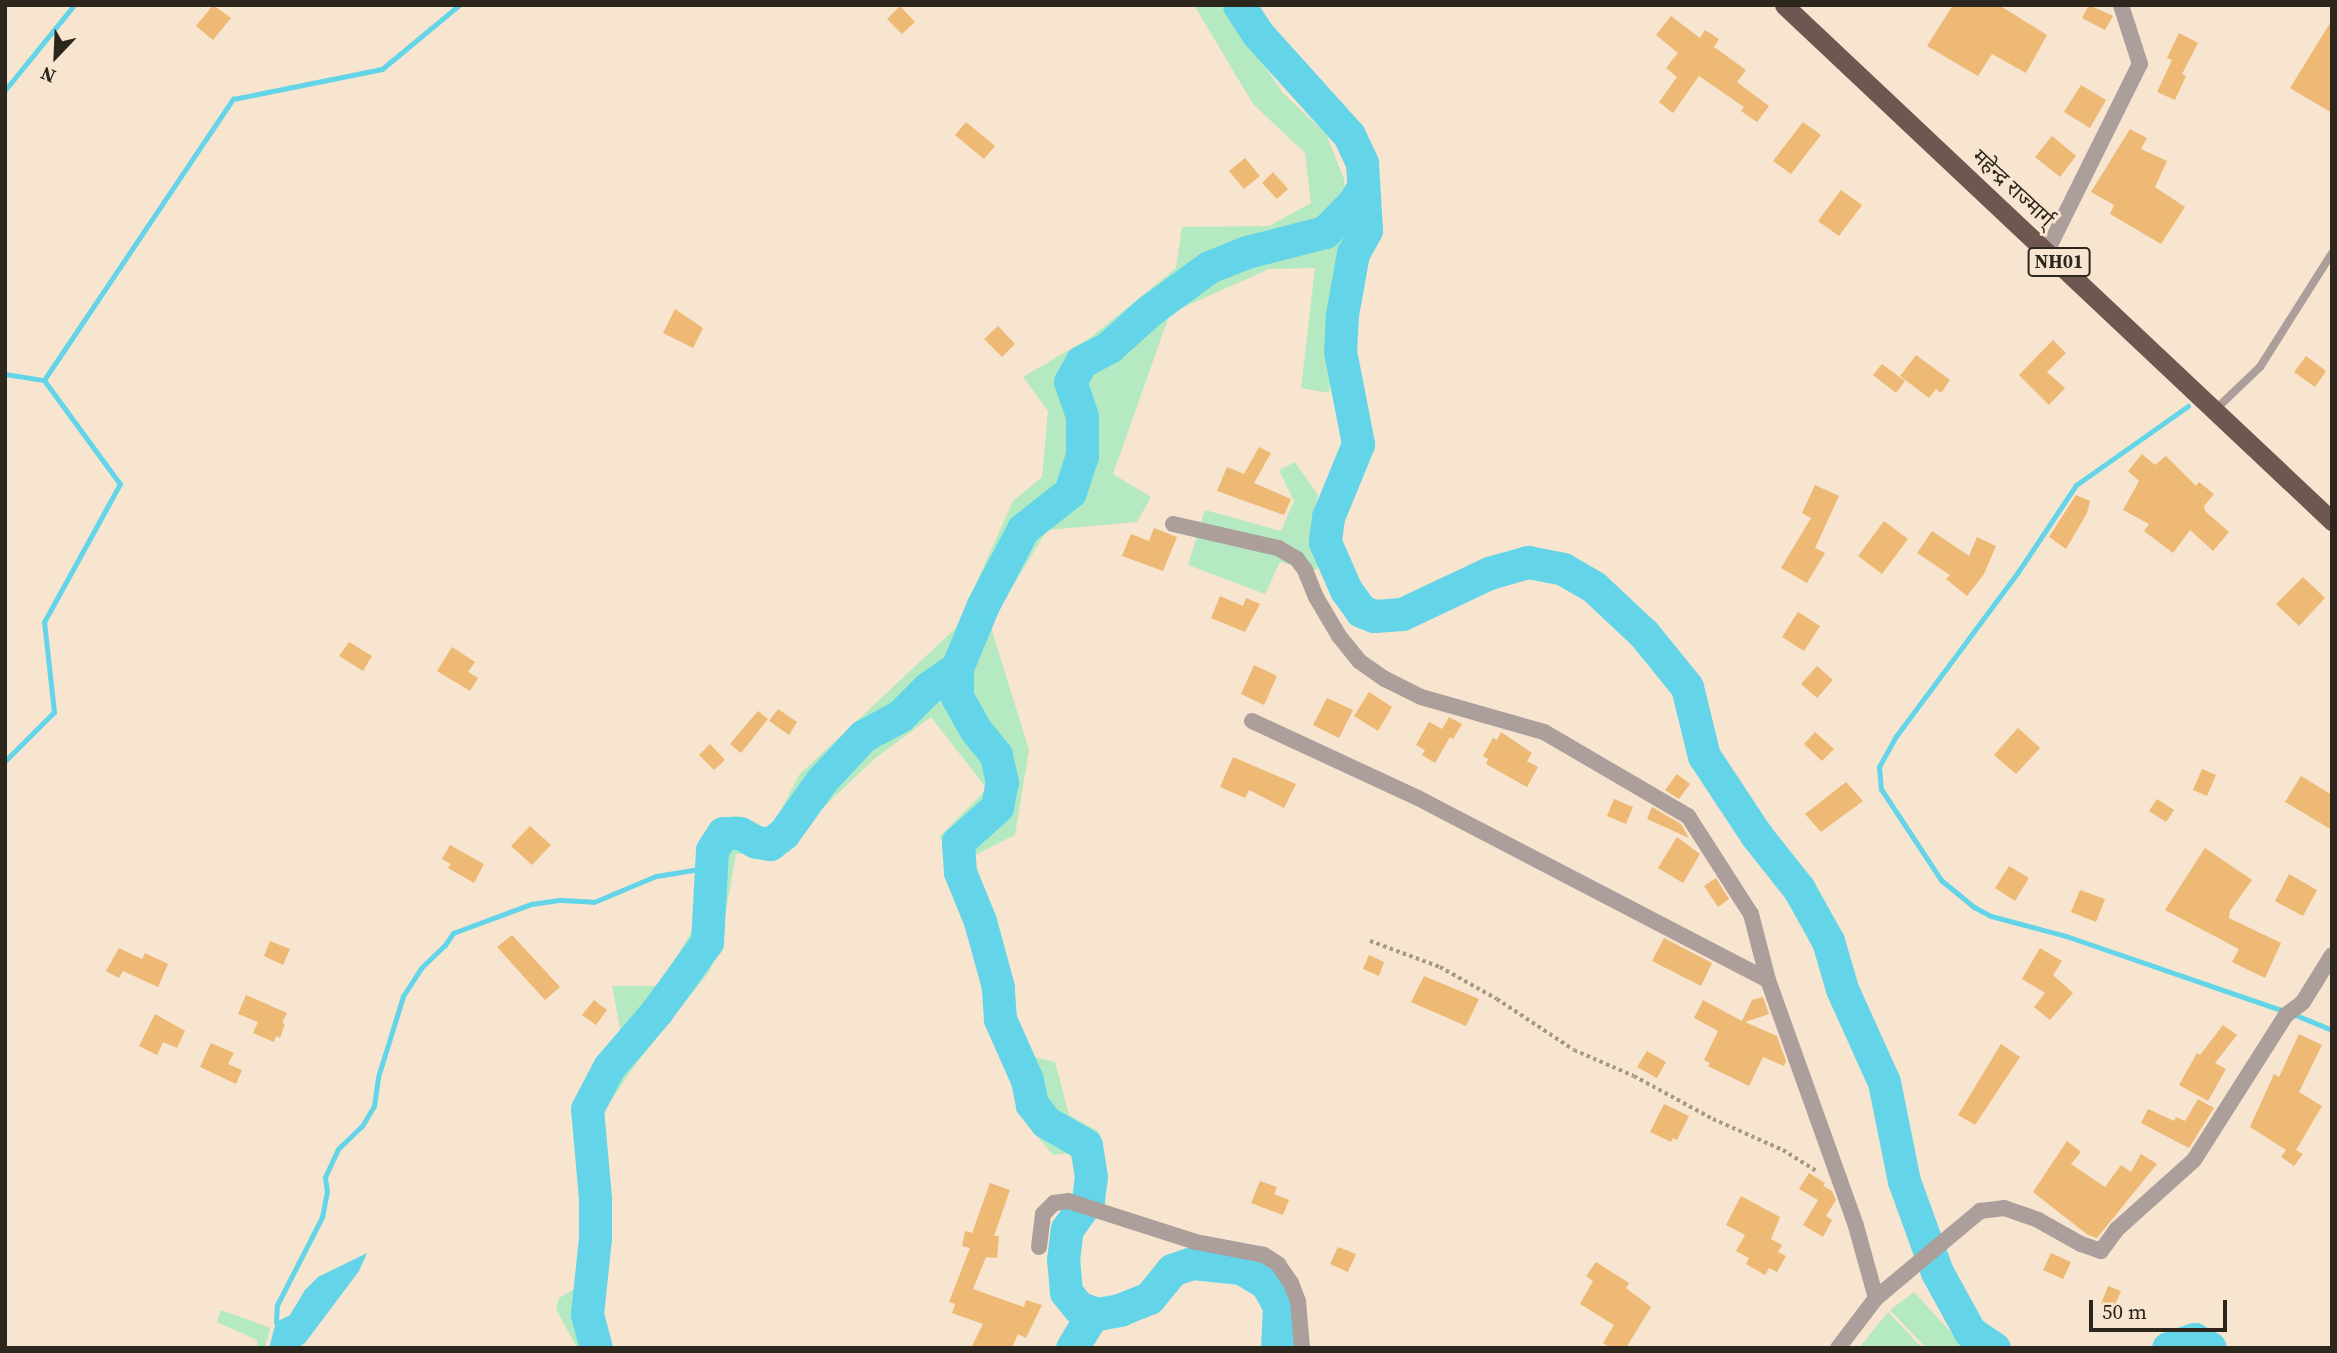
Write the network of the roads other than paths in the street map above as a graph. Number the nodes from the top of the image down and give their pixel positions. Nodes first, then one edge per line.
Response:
1 (1784, 5) edge
2 (2122, 5) edge
3 (2047, 251) junction
4 (2332, 253) edge
5 (2216, 410) junction
6 (2332, 521) edge
7 (1173, 524) dead end
8 (1252, 721) dead end
9 (2332, 955) edge
10 (1768, 980) junction
11 (1039, 1247) dead end
12 (1877, 1297) junction
13 (1302, 1348) edge
14 (1839, 1348) edge

1 - 3 highway, महेन्द्र राज्मार्ग् / NH01
2 - 3 street
3 - 5 highway, महेन्द्र राज्मार्ग् / NH01
4 - 5 lane
5 - 6 highway, महेन्द्र राज्मार्ग् / NH01
7 - 10 street
8 - 10 street
9 - 12 street
10 - 12 street
11 - 13 street
12 - 14 street

